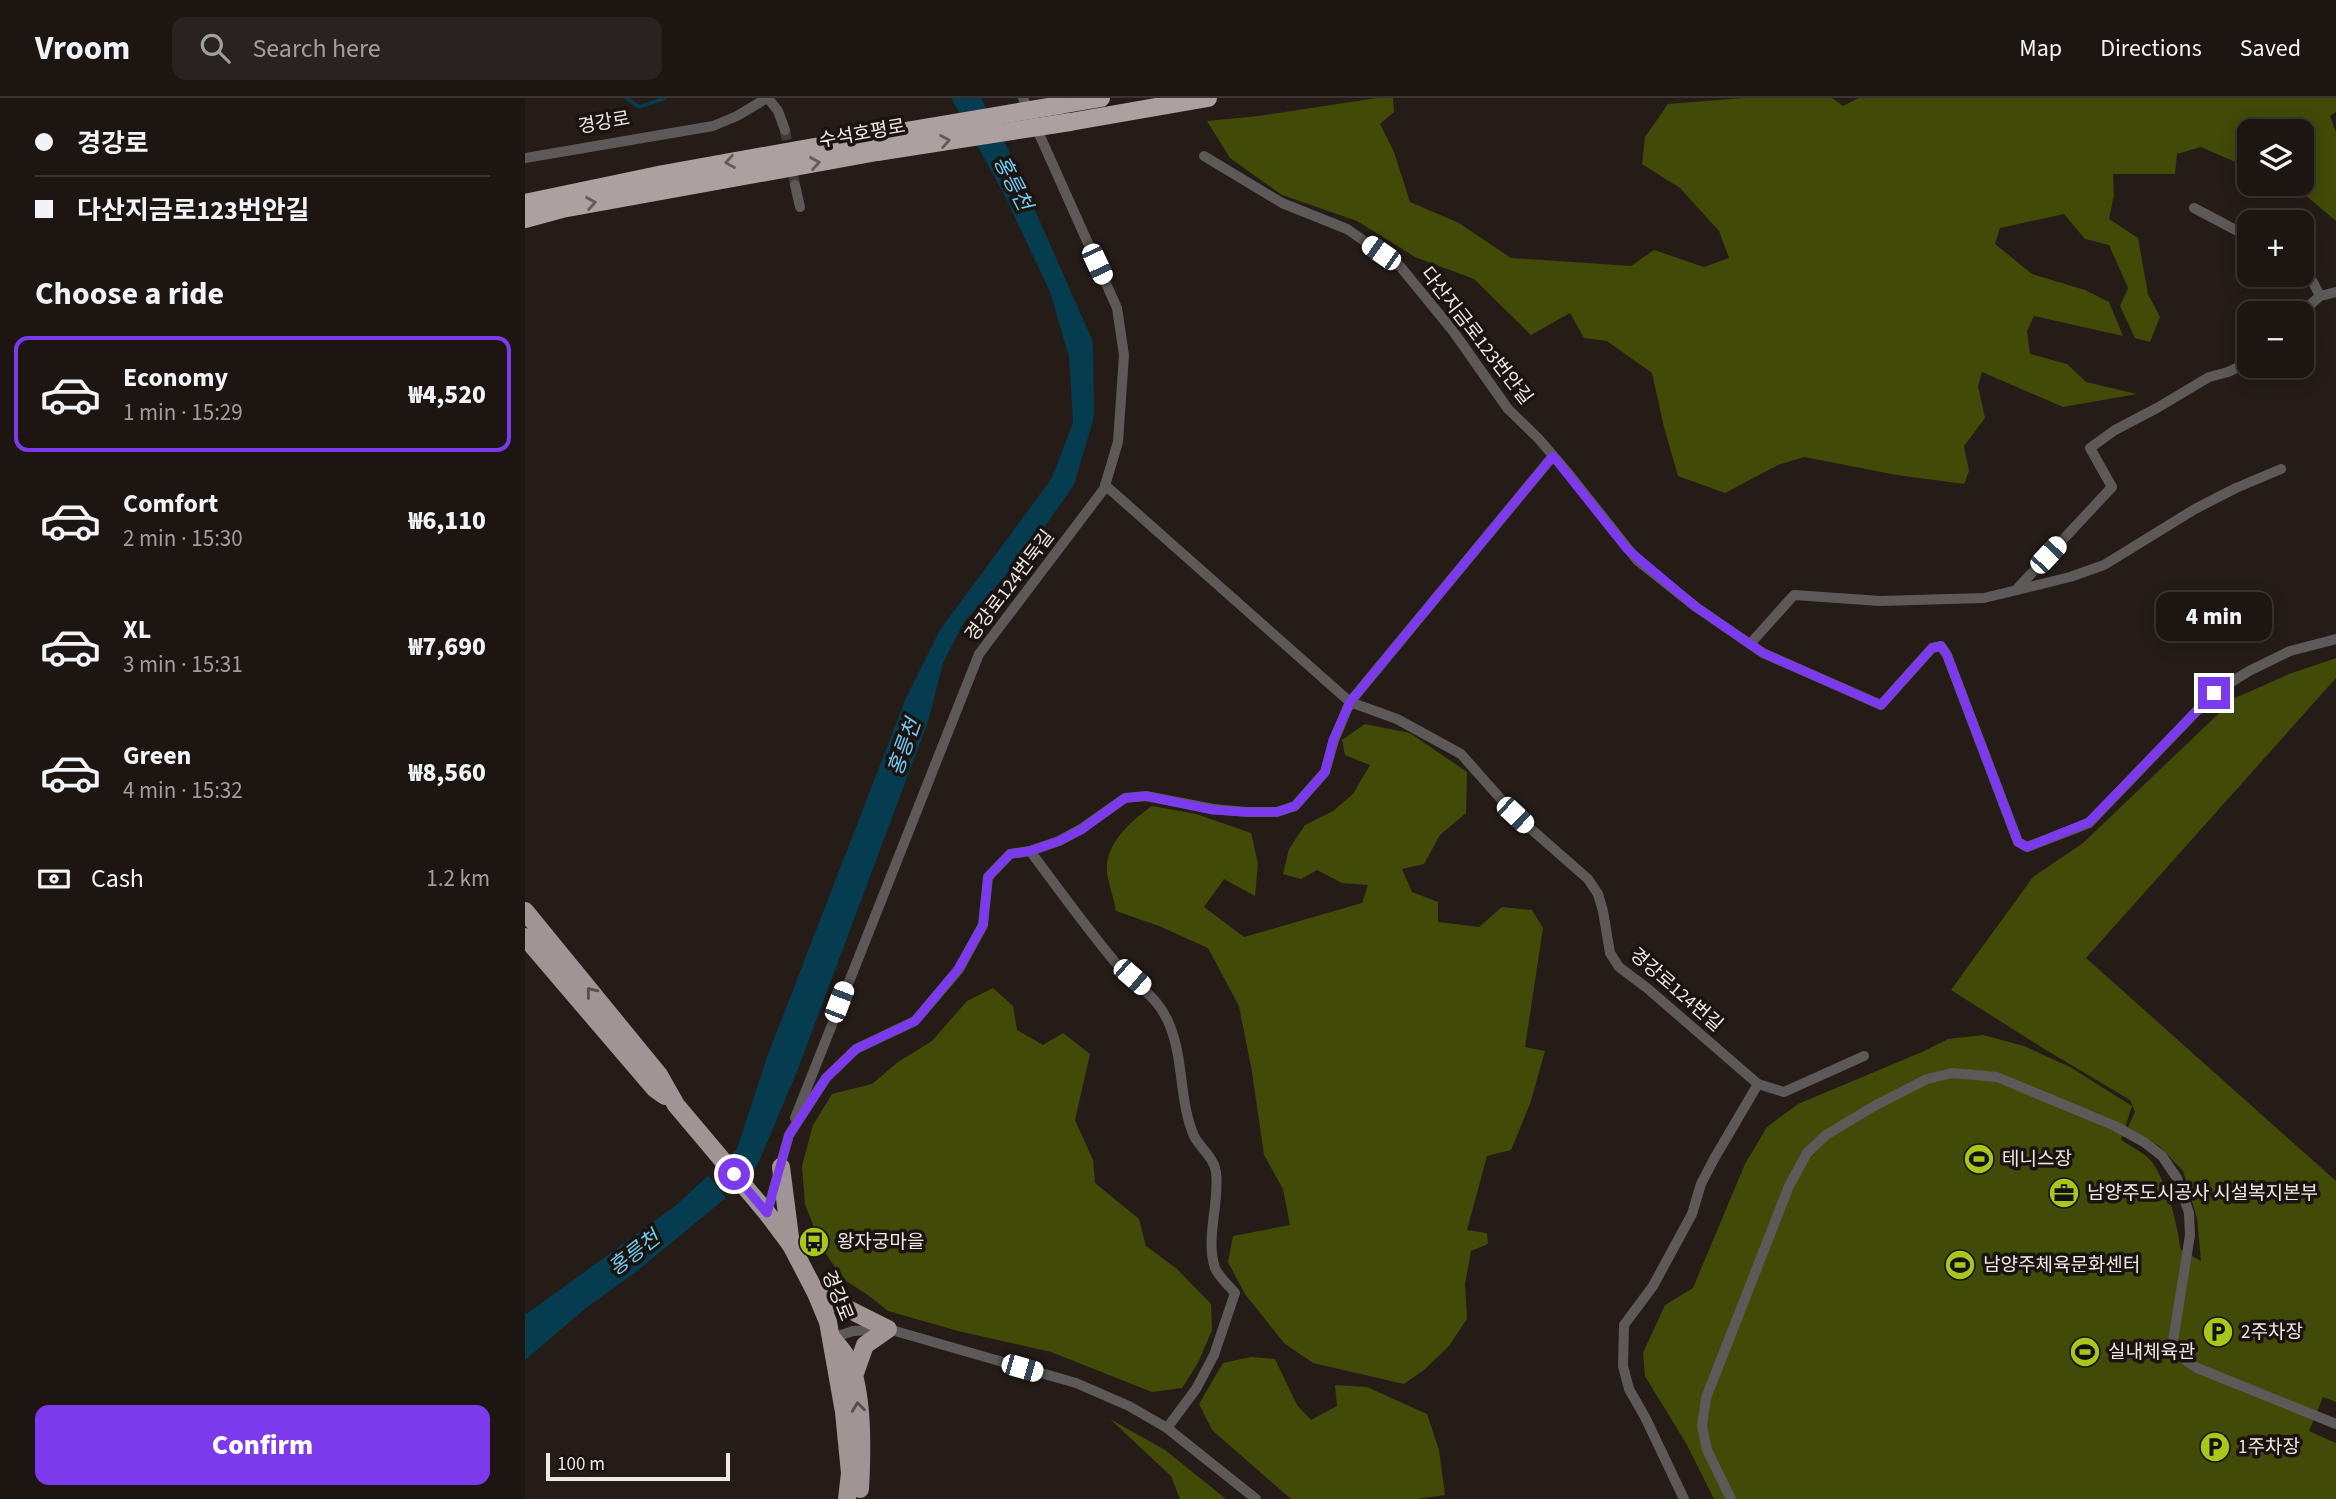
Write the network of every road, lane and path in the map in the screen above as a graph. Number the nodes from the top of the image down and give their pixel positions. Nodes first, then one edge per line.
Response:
1 (768, 98) edge
2 (1023, 98) edge
3 (1101, 98) edge
4 (1208, 98) edge
5 (785, 130) tunnel mouth
6 (874, 145) junction
7 (1204, 156) dead end
8 (525, 158) edge
9 (795, 185) tunnel mouth
10 (525, 203) edge
11 (800, 207) dead end
12 (2194, 208) dead end
13 (525, 219) edge
14 (2237, 231) edge
15 (2314, 284) edge
16 (2336, 292) edge
17 (2320, 296) junction
18 (2314, 301) edge
19 (2237, 368) edge
20 (1553, 456) junction
21 (2281, 470) dead end
22 (1105, 485) junction
23 (2016, 590) junction
24 (2336, 639) edge
25 (1750, 643) junction
26 (1350, 702) junction
27 (1030, 851) junction
28 (525, 911) edge
29 (525, 937) edge
30 (1864, 1056) dead end
31 (1759, 1084) junction
32 (676, 1105) junction
33 (789, 1135) junction
34 (782, 1167) junction
35 (767, 1213) junction
36 (791, 1245) junction
37 (816, 1293) junction
38 (888, 1329) junction
39 (832, 1338) junction
40 (854, 1376) junction
41 (2336, 1424) edge
42 (1167, 1428) junction
43 (847, 1499) edge
44 (859, 1499) edge
45 (1256, 1499) edge
46 (1684, 1499) edge
47 (1731, 1499) edge

1 - 5 street, 경강로
1 - 8 street, 경강로
2 - 22 street, 경강로124번둑길
3 - 6 highway, 수석호평로, bridge
6 -> 4 highway, 수석호평로, bridge
6 -> 10 highway, 수석호평로
13 -> 6 highway, 수석호평로
7 - 20 street, 다산지금로123번안길
9 - 11 street
12 - 14 street
15 - 17 street
16 - 17 street
17 - 18 street
19 - 23 street
20 - 25 street, 다산지금로123번안길
20 - 26 street
21 - 23 street
22 - 26 street
22 - 33 street, 경강로124번둑길
23 - 25 street
24 - 25 street, 다산지금로123번안길
26 - 27 street
26 - 31 street, 경강로124번길
27 - 33 street
27 - 42 street
32 -> 28 main road, 경강로
29 - 32 main road, 경강로
30 - 31 street
31 - 46 street
32 - 35 main road, 경강로
33 - 34 street
34 - 35 street
34 - 36 main road
35 - 36 main road, 경강로
36 - 37 main road, 경강로
37 - 38 main road
37 - 39 main road, 경강로
38 - 39 street
38 - 40 main road
38 - 42 street
39 - 40 main road, 경강로
39 - 43 main road, 경강로
44 -> 40 main road, 경강로
41 - 47 street
42 - 45 street

